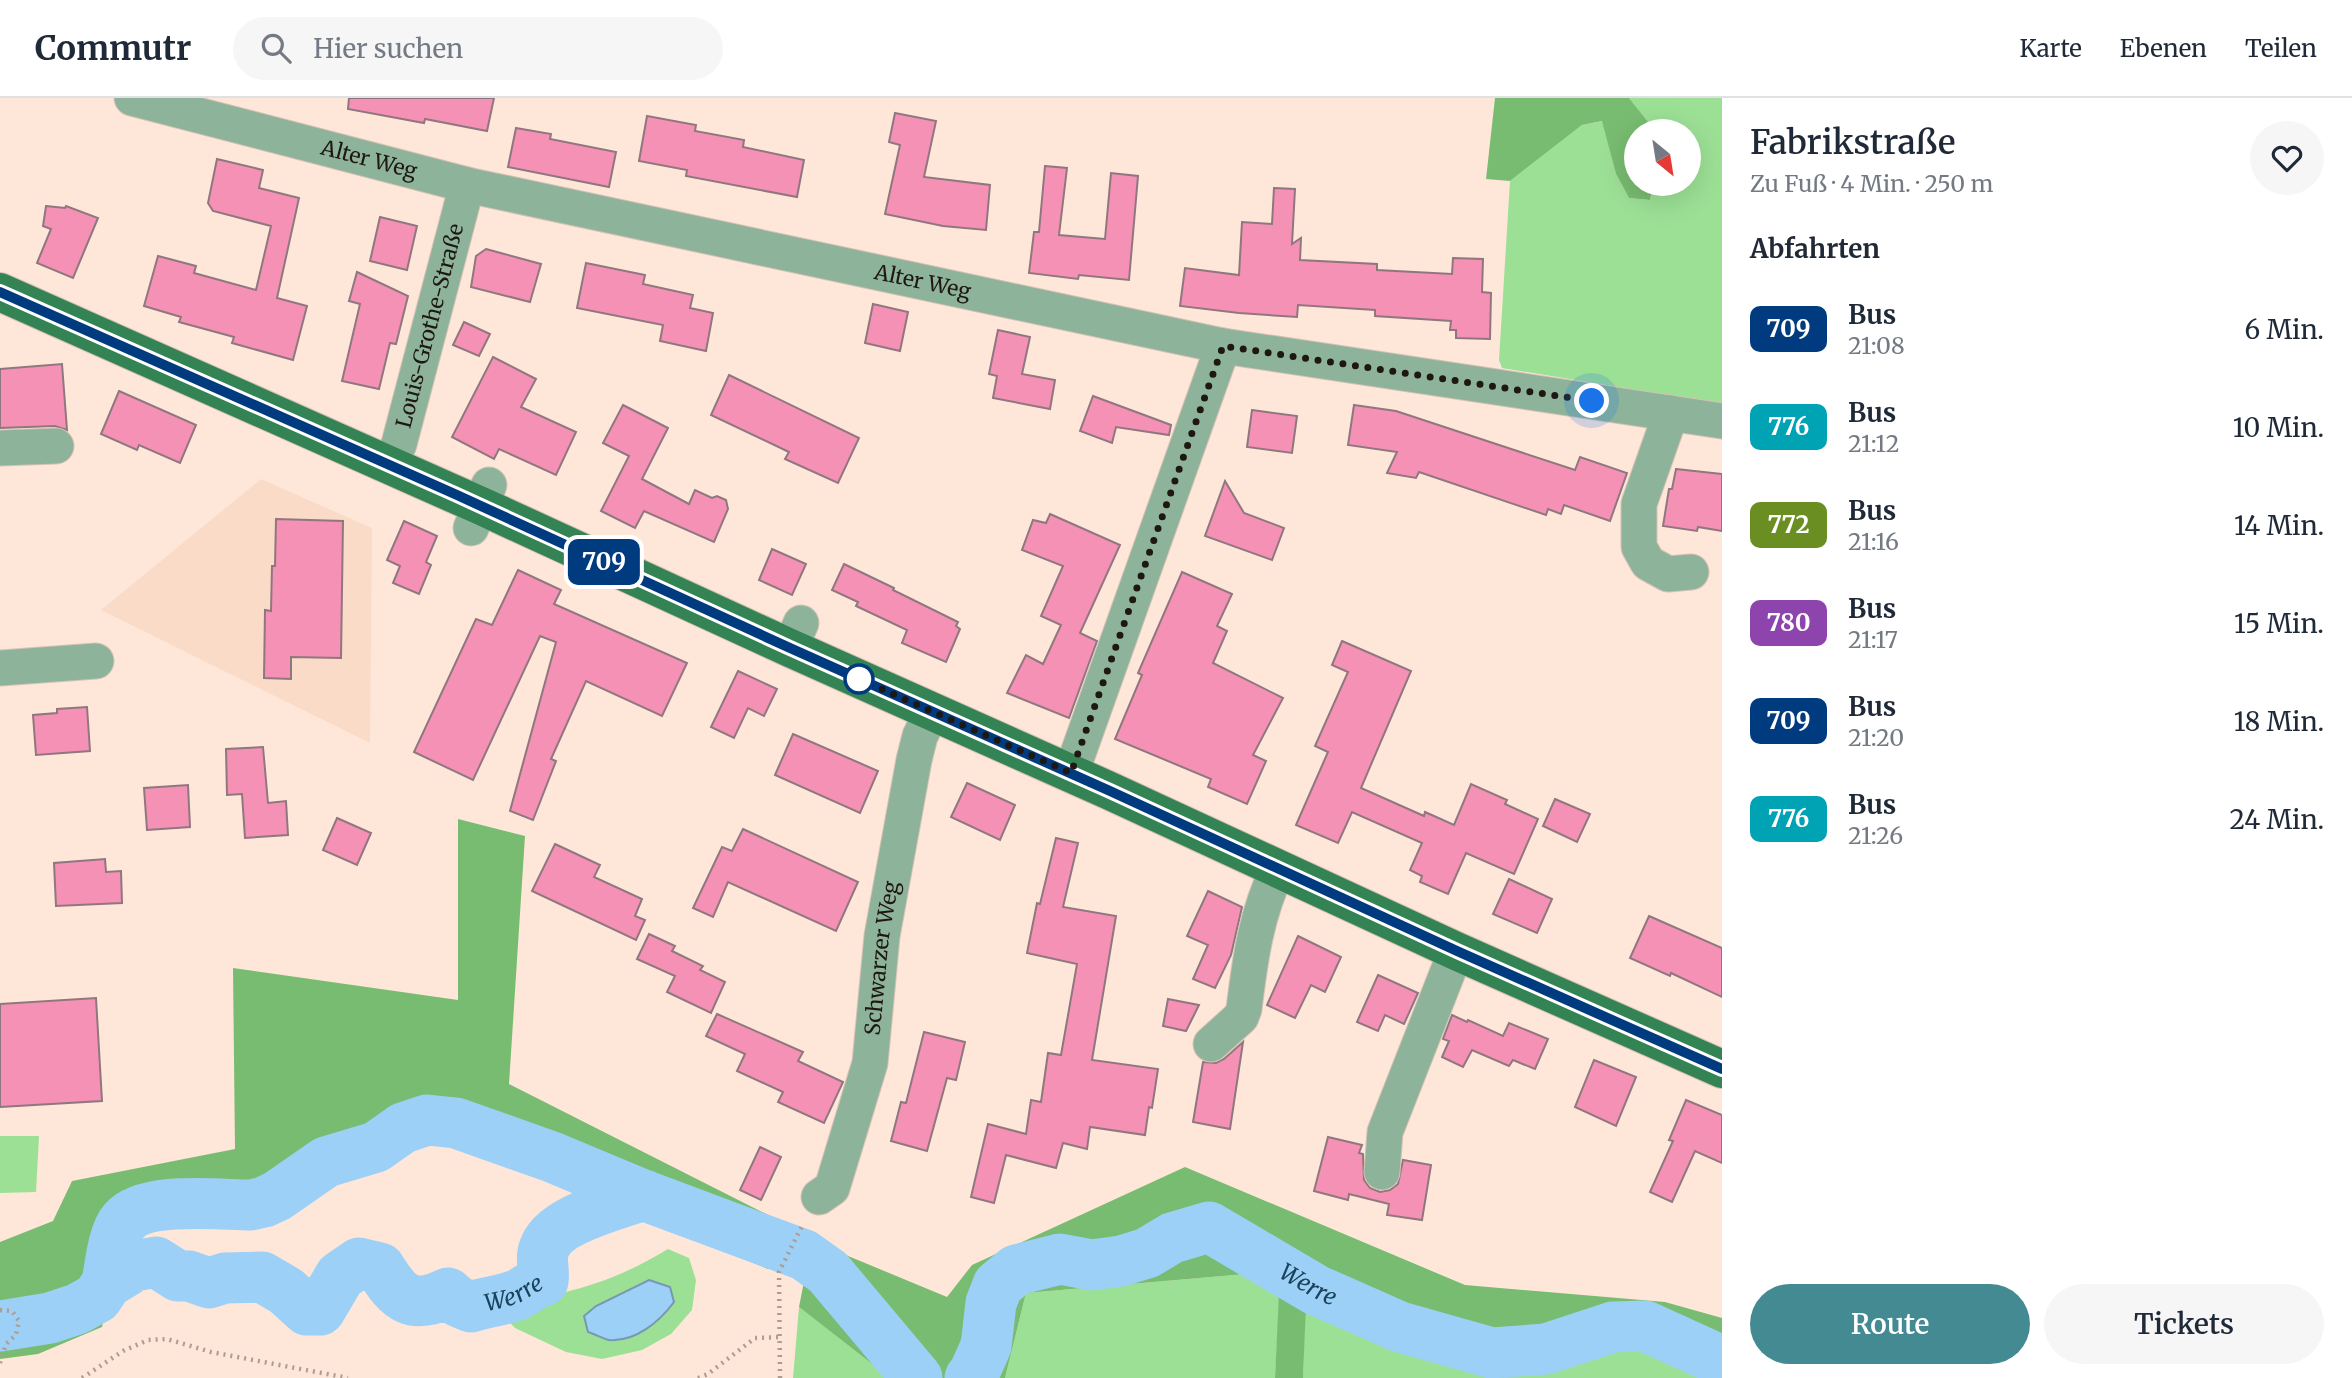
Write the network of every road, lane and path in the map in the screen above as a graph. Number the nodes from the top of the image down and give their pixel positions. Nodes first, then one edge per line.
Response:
1 (132, 98) edge
2 (467, 185) junction
3 (0, 292) edge
4 (1223, 346) junction
5 (1671, 413) junction
6 (1722, 421) edge
7 (56, 446) dead end
8 (0, 448) edge
9 (390, 466) junction
10 (1691, 572) dead end
11 (96, 661) dead end
12 (0, 668) edge
13 (932, 712) junction
14 (1071, 773) junction
15 (1278, 869) junction
16 (1457, 951) junction
17 (1211, 1044) dead end
18 (1722, 1069) edge
19 (1382, 1172) dead end
20 (819, 1197) dead end
21 (796, 1242) dead end
22 (0, 1310) edge
23 (781, 1337) junction
24 (0, 1363) edge
25 (82, 1378) edge
26 (348, 1378) edge
27 (698, 1378) edge
28 (780, 1378) edge

1 - 2 street, Alter Weg
2 - 4 street, Alter Weg
2 - 9 street, Louis-Grothe-Straße
3 - 9 main road
4 - 5 street, Alter Weg
4 - 14 street
5 - 6 street, Alter Weg
5 - 10 street
7 - 8 street
9 - 13 main road
11 - 12 street
13 - 14 main road
13 - 20 street, Schwarzer Weg
14 - 15 main road
15 - 16 main road
15 - 17 street
16 - 18 main road
16 - 19 street
21 - 23 path
22 - 24 path
23 - 27 path
23 - 28 path
25 - 26 path

